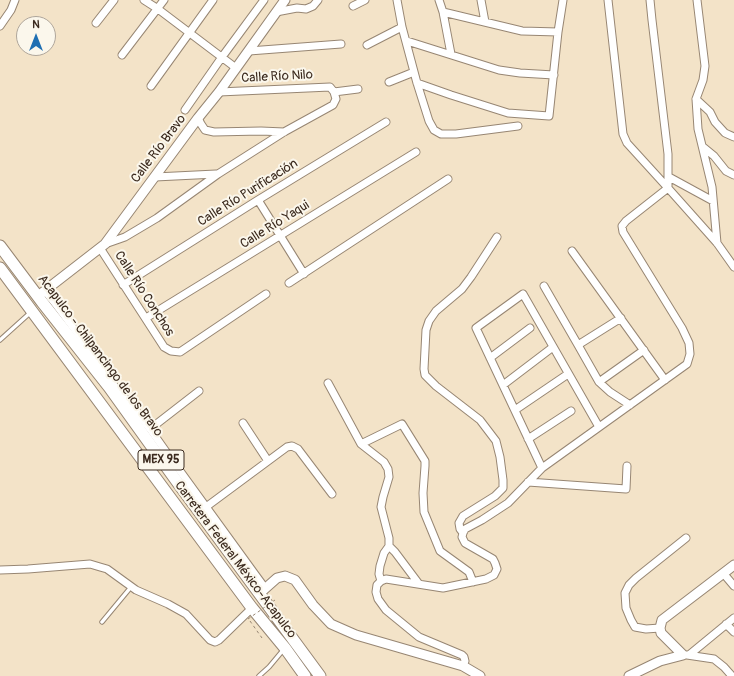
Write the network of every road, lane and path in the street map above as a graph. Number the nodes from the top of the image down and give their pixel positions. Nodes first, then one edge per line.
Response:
1 (15, 0) edge
2 (114, 0) edge
3 (144, 0) edge
4 (164, 0) edge
5 (213, 0) edge
6 (264, 0) edge
7 (285, 0) edge
8 (318, 0) edge
9 (365, 0) edge
10 (397, 0) edge
11 (439, 0) edge
12 (481, 0) edge
13 (563, 0) edge
14 (608, 0) edge
15 (650, 0) edge
16 (697, 0) edge
17 (353, 6) dead end
18 (158, 9) junction
19 (276, 12) junction
20 (443, 12) junction
21 (484, 22) junction
22 (96, 23) dead end
23 (0, 26) edge
24 (402, 27) junction
25 (558, 32) junction
26 (190, 33) junction
27 (407, 41) junction
28 (341, 44) dead end
29 (367, 45) dead end
30 (249, 51) junction
31 (122, 54) dead end
32 (451, 54) junction
33 (222, 57) junction
34 (236, 68) junction
35 (414, 72) junction
36 (554, 75) junction
37 (389, 82) dead end
38 (417, 83) junction
39 (151, 86) dead end
40 (358, 89) dead end
41 (219, 92) junction
42 (334, 92) junction
43 (696, 99) junction
44 (185, 110) dead end
45 (198, 118) junction
46 (386, 122) dead end
47 (518, 126) dead end
48 (284, 132) junction
49 (734, 137) edge
50 (703, 148) junction
51 (416, 152) dead end
52 (218, 174) junction
53 (734, 175) edge
54 (155, 177) junction
55 (669, 177) junction
56 (448, 179) dead end
57 (668, 188) junction
58 (258, 200) junction
59 (714, 201) junction
60 (281, 236) junction
61 (496, 237) dead end
62 (717, 243) junction
63 (0, 246) edge
64 (102, 246) junction
65 (572, 251) dead end
66 (734, 267) edge
67 (0, 268) edge
68 (304, 274) junction
69 (289, 283) dead end
70 (124, 285) junction
71 (544, 286) dead end
72 (41, 294) junction
73 (266, 294) dead end
74 (32, 311) junction
75 (146, 318) junction
76 (621, 318) junction
77 (530, 328) dead end
78 (0, 340) edge
79 (578, 345) junction
80 (553, 347) junction
81 (644, 350) junction
82 (490, 358) junction
83 (568, 374) junction
84 (665, 380) junction
85 (598, 382) junction
86 (328, 383) dead end
87 (502, 385) junction
88 (199, 391) dead end
89 (630, 405) junction
90 (515, 410) junction
91 (571, 411) dead end
92 (243, 423) dead end
93 (599, 427) junction
94 (150, 429) junction
95 (528, 439) junction
96 (361, 444) junction
97 (268, 460) junction
98 (627, 466) dead end
99 (542, 468) junction
100 (528, 482) junction
101 (332, 494) dead end
102 (206, 507) junction
103 (462, 533) junction
104 (686, 538) dead end
105 (389, 546) junction
106 (734, 565) edge
107 (0, 570) edge
108 (723, 573) junction
109 (381, 581) junction
110 (473, 582) junction
111 (419, 584) junction
112 (734, 586) edge
113 (131, 587) junction
114 (262, 591) junction
115 (275, 600) dead end
116 (252, 608) junction
117 (734, 618) edge
118 (102, 622) dead end
119 (726, 624) junction
120 (660, 628) junction
121 (734, 632) edge
122 (262, 638) dead end
123 (284, 648) junction
124 (686, 655) junction
125 (463, 666) junction
126 (259, 676) edge
127 (305, 676) edge
128 (320, 676) edge
129 (480, 676) edge
130 (629, 676) edge
131 (732, 676) edge

1 - 23 street
2 - 22 street
3 - 18 street
4 - 18 street
5 - 26 street
6 - 33 street, Calle Río Bravo
7 - 19 street, Calle Río Bravo
8 - 19 street
9 - 17 street
10 - 24 street
11 - 20 street
12 - 21 street
13 - 25 street
14 - 57 street
15 - 55 street
16 - 43 street
18 - 26 street
18 - 31 street
19 - 30 street, Calle Río Bravo
20 - 21 street
20 - 32 street
21 - 25 street
24 - 27 street
24 - 29 street
25 - 36 street
26 - 33 street
26 - 39 street
27 - 32 street
27 - 35 street
28 - 30 street
30 - 34 street, Calle Río Bravo
32 - 36 street
33 - 34 street
33 - 44 street, Calle Río Bravo
34 - 41 street, Calle Río Bravo
35 - 37 street
35 - 38 street
36 - 38 street
38 - 47 street
40 - 42 street
41 - 42 street, Calle Río Nilo
41 - 45 street, Calle Río Bravo
42 - 48 street
43 - 49 street
43 - 50 street
45 - 48 street
45 - 54 street, Calle Río Bravo
46 - 58 street, Calle Río Purificación
48 - 52 street
50 - 53 street
50 - 59 street
51 - 60 street, Calle Río Yaqui
52 - 54 street
52 - 64 street
54 - 64 street, Calle Río Bravo
55 - 57 street
55 - 59 street
56 - 68 street
57 - 62 street
57 - 84 street
58 - 60 street
58 - 70 street, Calle Río Purificación
59 - 62 street
60 - 68 street
60 - 75 street, Calle Río Yaqui
61 - 103 street
62 - 66 street
63 - 72 main road, Acapulco - Chilpancingo de los Bravo / MEX 95
64 - 70 street, Calle Río Conchos
64 - 72 street, Calle Río Bravo
65 - 76 street
67 - 74 main road, Carretera Federal México-Acapulco / MEX 95
68 - 69 street
70 - 75 street, Calle Río Conchos
71 - 79 street
72 - 94 street
72 - 114 main road, Acapulco - Chilpancingo de los Bravo / MEX 95
73 - 75 street, Calle Río Conchos
74 - 78 lane
74 - 116 main road, Carretera Federal México-Acapulco / MEX 95
76 - 79 street
76 - 81 street
77 - 82 street
79 - 85 street
80 - 82 street
80 - 83 street
80 - 87 street
81 - 84 street
81 - 85 street
82 - 87 street
83 - 90 street
83 - 93 street
84 - 89 street
85 - 89 street
86 - 96 street
87 - 90 street
88 - 94 street
89 - 93 street
90 - 95 street
91 - 95 street
92 - 97 street
93 - 99 street
94 - 102 street
95 - 99 street
96 - 105 street
96 - 110 street
97 - 101 street
97 - 102 street
98 - 100 street
99 - 100 street
100 - 103 street
102 - 114 street
103 - 110 street
104 - 120 street
105 - 109 street
105 - 111 street
106 - 108 street
107 - 113 street
108 - 112 street
108 - 120 street
109 - 111 street
109 - 125 street
110 - 111 street
113 - 116 street
113 - 118 lane
114 - 125 street
114 - 128 main road, Acapulco - Chilpancingo de los Bravo / MEX 95
115 - 122 path, bridge
116 - 123 main road, Carretera Federal México-Acapulco / MEX 95
117 - 119 street
119 - 121 street
119 - 124 street
120 - 124 street
123 - 126 lane
123 - 127 main road, Carretera Federal México-Acapulco / MEX 95
124 - 130 street
124 - 131 street
125 - 129 street

